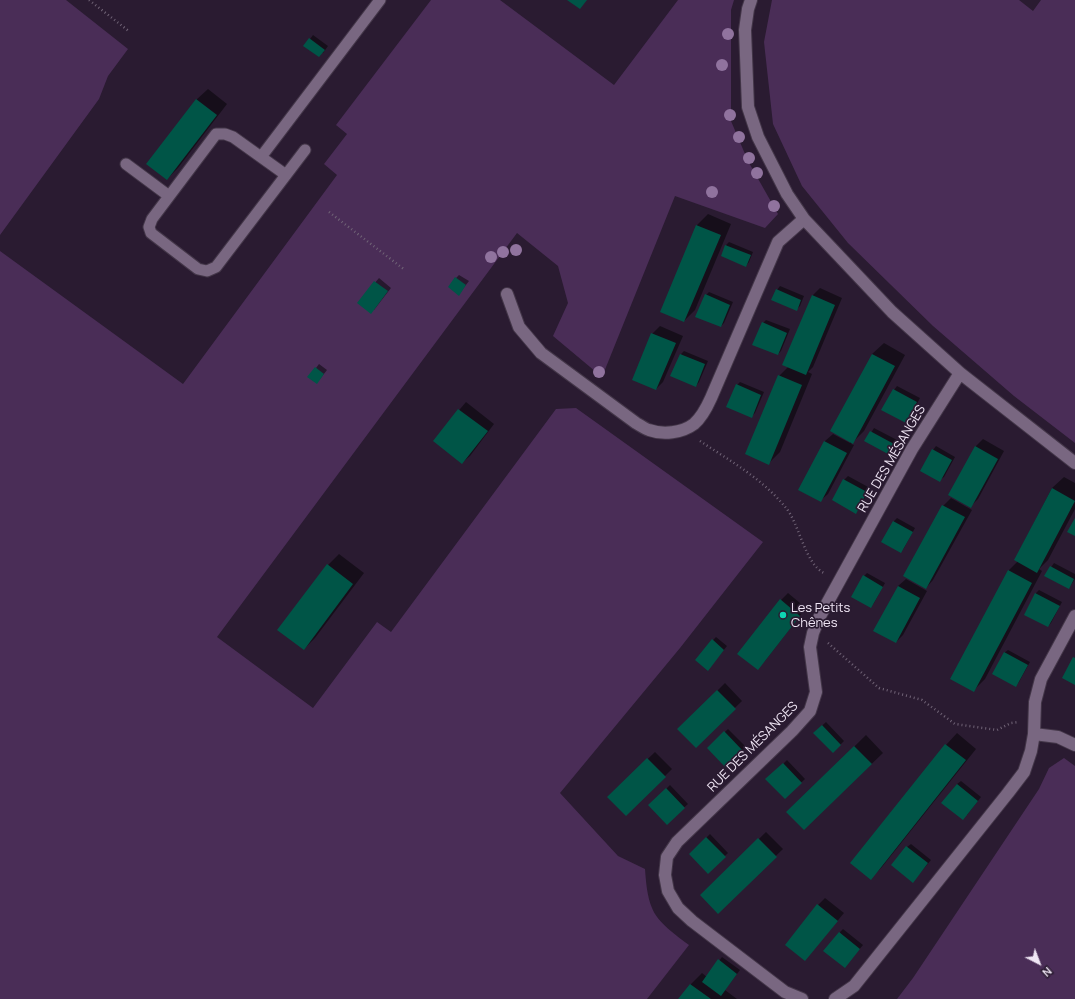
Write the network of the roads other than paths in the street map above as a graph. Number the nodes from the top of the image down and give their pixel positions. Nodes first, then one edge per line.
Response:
1 (380, 0) edge
2 (751, 0) edge
3 (305, 150) dead end
4 (261, 157) junction
5 (126, 164) dead end
6 (286, 175) junction
7 (169, 196) junction
8 (804, 219) junction
9 (508, 294) dead end
10 (960, 373) junction
11 (1075, 463) edge
12 (1075, 616) edge
13 (1034, 734) junction
14 (1075, 745) edge
15 (802, 999) edge
16 (835, 999) edge

1 - 4 lane
2 - 8 street
3 - 6 lane
4 - 6 lane
4 - 7 lane
5 - 7 lane
6 - 7 lane
8 - 9 street
8 - 10 street
10 - 11 street
10 - 15 street, RUE DES MÉSANGES
12 - 13 street
13 - 14 street
13 - 16 street

